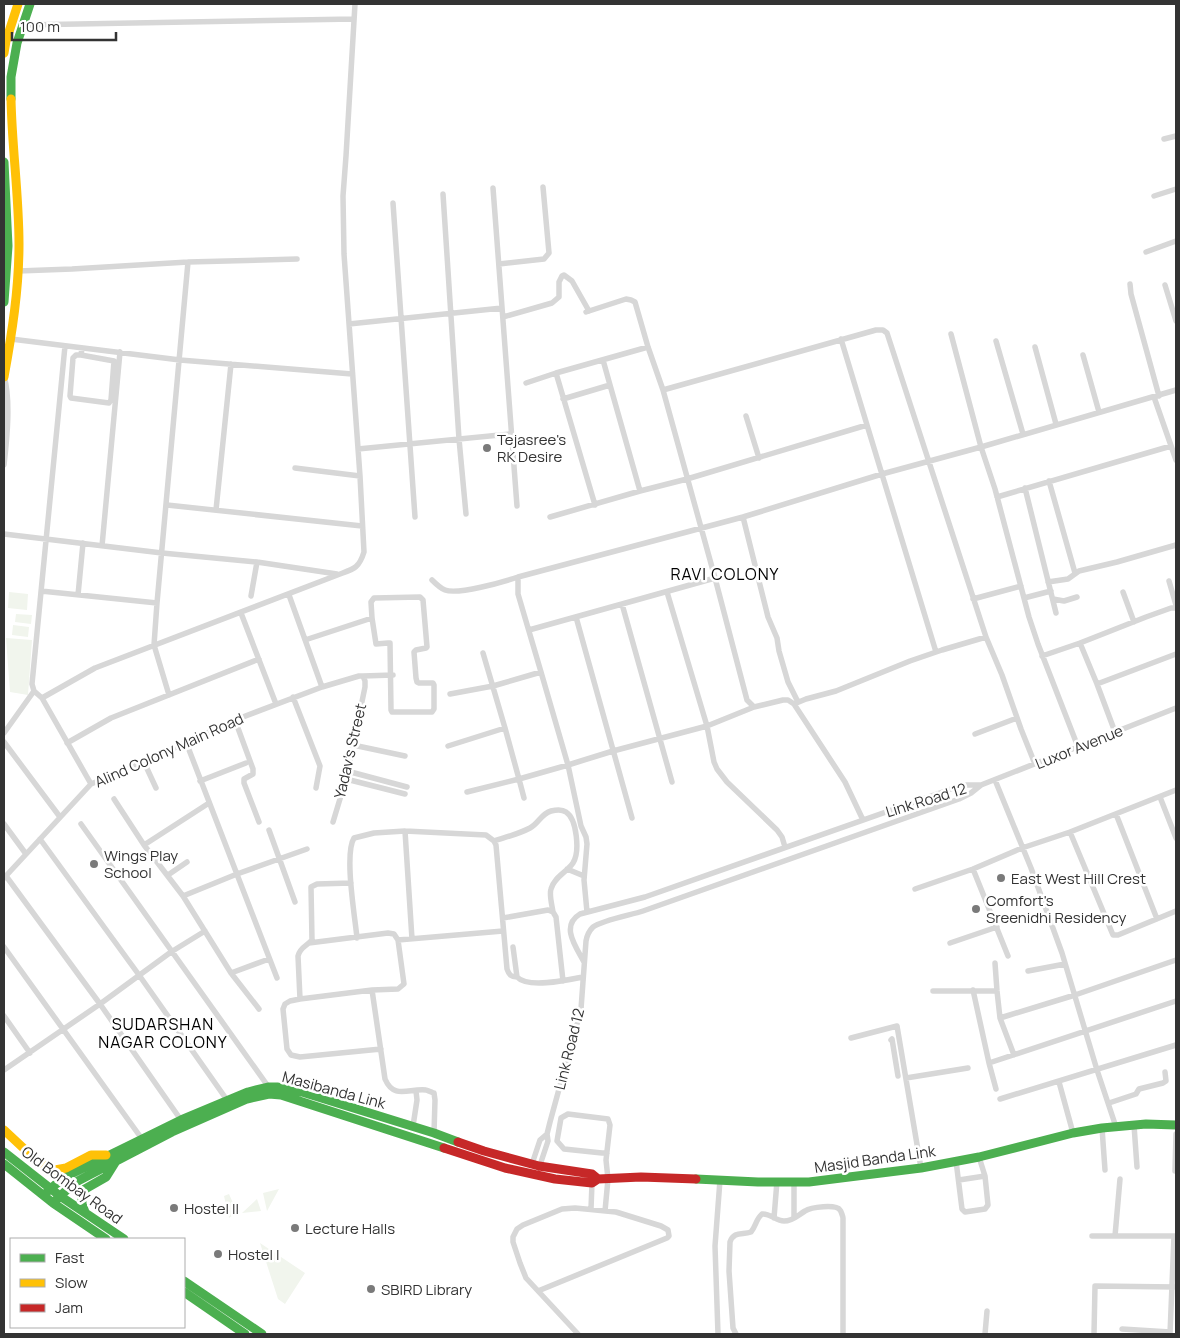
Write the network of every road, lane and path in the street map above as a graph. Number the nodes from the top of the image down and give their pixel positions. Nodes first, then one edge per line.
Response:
1 (18, 4) edge
2 (30, 4) edge
3 (355, 4) edge
4 (354, 19) junction
5 (23, 25) junction
6 (16, 51) junction
7 (4, 52) edge
8 (1176, 136) edge
9 (1164, 139) dead end
10 (4, 162) edge
11 (543, 187) dead end
12 (494, 188) dead end
13 (1176, 189) edge
14 (443, 194) dead end
15 (1154, 196) dead end
16 (393, 203) dead end
17 (1176, 241) edge
18 (1146, 252) dead end
19 (297, 259) dead end
20 (188, 262) junction
21 (499, 264) junction
22 (18, 271) junction
23 (1130, 284) dead end
24 (1165, 285) dead end
25 (4, 302) edge
26 (502, 308) junction
27 (451, 313) junction
28 (503, 317) junction
29 (401, 318) junction
30 (1176, 322) edge
31 (349, 324) junction
32 (951, 334) dead end
33 (11, 339) junction
34 (841, 339) junction
35 (996, 341) dead end
36 (65, 346) junction
37 (648, 347) junction
38 (1035, 347) dead end
39 (82, 348) junction
40 (104, 350) junction
41 (120, 352) junction
42 (81, 355) junction
43 (1083, 355) dead end
44 (104, 358) junction
45 (180, 360) junction
46 (602, 360) junction
47 (231, 364) junction
48 (556, 373) junction
49 (352, 374) junction
50 (4, 376) edge
51 (526, 383) dead end
52 (610, 385) junction
53 (663, 390) junction
54 (1176, 390) edge
55 (1156, 396) junction
56 (563, 399) junction
57 (1099, 412) junction
58 (746, 416) dead end
59 (1056, 424) junction
60 (867, 425) junction
61 (511, 434) junction
62 (1023, 434) junction
63 (459, 439) junction
64 (411, 444) junction
65 (1171, 446) junction
66 (981, 447) junction
67 (358, 449) junction
68 (759, 458) junction
69 (1176, 460) edge
70 (930, 461) junction
71 (4, 465) edge
72 (295, 468) dead end
73 (882, 474) junction
74 (360, 476) junction
75 (688, 480) junction
76 (1048, 482) junction
77 (1025, 488) junction
78 (640, 491) junction
79 (997, 497) junction
80 (167, 505) junction
81 (595, 505) junction
82 (517, 506) dead end
83 (216, 510) junction
84 (466, 514) dead end
85 (416, 517) dead end
86 (550, 517) dead end
87 (743, 517) junction
88 (362, 526) junction
89 (701, 528) junction
90 (4, 534) edge
91 (47, 539) junction
92 (83, 543) junction
93 (1176, 545) edge
94 (102, 546) junction
95 (162, 553) junction
96 (257, 562) junction
97 (1076, 573) junction
98 (340, 574) junction
99 (518, 578) junction
100 (715, 578) junction
101 (432, 580) dead end
102 (1169, 581) dead end
103 (1048, 582) junction
104 (1021, 586) junction
105 (41, 591) junction
106 (1050, 591) junction
107 (667, 592) junction
108 (1123, 592) dead end
109 (78, 595) junction
110 (289, 595) junction
111 (251, 596) dead end
112 (1077, 597) dead end
113 (1024, 598) junction
114 (1053, 598) junction
115 (974, 599) junction
116 (157, 603) junction
117 (622, 604) junction
118 (1176, 606) edge
119 (241, 612) junction
120 (1056, 613) dead end
121 (576, 617) junction
122 (372, 618) junction
123 (1134, 622) junction
124 (529, 630) junction
125 (986, 637) junction
126 (305, 640) junction
127 (1080, 643) junction
128 (154, 645) junction
129 (936, 652) junction
130 (483, 654) dead end
131 (1176, 654) edge
132 (1042, 656) junction
133 (259, 659) junction
134 (541, 672) junction
135 (392, 675) junction
136 (364, 678) junction
137 (1097, 684) junction
138 (493, 686) junction
139 (322, 687) junction
140 (34, 691) junction
141 (450, 694) dead end
142 (169, 695) junction
143 (293, 697) junction
144 (42, 698) junction
145 (796, 703) junction
146 (276, 704) junction
147 (754, 707) junction
148 (1176, 708) edge
149 (1016, 718) junction
150 (235, 720) junction
151 (707, 726) junction
152 (505, 728) junction
153 (1115, 732) junction
154 (4, 733) edge
155 (975, 734) dead end
156 (661, 738) junction
157 (4, 742) edge
158 (186, 742) junction
159 (68, 743) junction
160 (353, 745) junction
161 (448, 746) dead end
162 (1078, 747) junction
163 (613, 750) junction
164 (405, 756) dead end
165 (144, 762) junction
166 (246, 764) dead end
167 (1035, 764) junction
168 (568, 765) junction
169 (348, 771) junction
170 (346, 779) junction
171 (519, 779) junction
172 (995, 780) junction
173 (200, 781) junction
174 (672, 782) dead end
175 (91, 784) junction
176 (981, 785) junction
177 (407, 787) dead end
178 (156, 788) dead end
179 (316, 788) dead end
180 (1176, 790) edge
181 (467, 792) dead end
182 (405, 794) dead end
183 (1160, 797) junction
184 (524, 798) dead end
185 (114, 799) dead end
186 (209, 804) junction
187 (1116, 814) junction
188 (60, 817) junction
189 (632, 818) dead end
190 (864, 820) junction
191 (259, 822) dead end
192 (333, 822) dead end
193 (4, 824) edge
194 (81, 824) dead end
195 (270, 830) dead end
196 (405, 831) junction
197 (1070, 832) junction
198 (1176, 838) edge
199 (40, 839) junction
200 (494, 841) junction
201 (144, 845) junction
202 (785, 847) junction
203 (1022, 848) junction
204 (307, 849) dead end
205 (26, 854) junction
206 (575, 858) junction
207 (279, 859) junction
208 (187, 862) dead end
209 (586, 863) junction
210 (973, 869) junction
211 (567, 870) junction
212 (237, 874) junction
213 (168, 875) junction
214 (584, 876) junction
215 (5, 877) edge
216 (351, 883) junction
217 (915, 889) dead end
218 (183, 896) junction
219 (295, 902) dead end
220 (1176, 911) edge
221 (553, 912) junction
222 (587, 912) junction
223 (503, 918) junction
224 (1157, 919) junction
225 (997, 927) junction
226 (206, 931) junction
227 (503, 931) junction
228 (357, 938) junction
229 (412, 939) junction
230 (398, 940) junction
231 (310, 942) junction
232 (950, 943) dead end
233 (4, 947) edge
234 (513, 947) dead end
235 (171, 952) junction
236 (1008, 956) dead end
237 (270, 959) junction
238 (1176, 960) edge
239 (584, 962) junction
240 (995, 963) dead end
241 (1065, 964) junction
242 (1028, 971) dead end
243 (231, 972) junction
244 (139, 975) junction
245 (517, 977) junction
246 (583, 977) junction
247 (277, 978) dead end
248 (563, 981) junction
249 (372, 990) junction
250 (973, 990) junction
251 (997, 990) junction
252 (933, 991) dead end
253 (1075, 995) junction
254 (300, 999) junction
255 (1176, 1002) edge
256 (100, 1004) junction
257 (259, 1009) dead end
258 (4, 1016) edge
259 (1000, 1018) junction
260 (63, 1029) junction
261 (1086, 1031) junction
262 (851, 1038) dead end
263 (894, 1039) junction
264 (1176, 1045) edge
265 (381, 1049) junction
266 (30, 1052) junction
267 (1014, 1055) junction
268 (989, 1063) junction
269 (968, 1068) dead end
270 (4, 1070) edge
271 (1097, 1070) junction
272 (1165, 1072) dead end
273 (898, 1076) dead end
274 (906, 1078) junction
275 (1059, 1082) junction
276 (996, 1089) dead end
277 (271, 1090) junction
278 (416, 1091) junction
279 (310, 1099) junction
280 (1000, 1099) dead end
281 (227, 1100) junction
282 (1109, 1103) junction
283 (181, 1120) junction
284 (1134, 1125) junction
285 (1176, 1125) edge
286 (413, 1126) junction
287 (1116, 1127) junction
288 (1102, 1128) junction
289 (4, 1130) edge
290 (434, 1133) junction
291 (1072, 1134) junction
292 (1176, 1134) edge
293 (142, 1139) junction
294 (4, 1152) edge
295 (607, 1152) junction
296 (979, 1157) junction
297 (113, 1158) junction
298 (956, 1162) junction
299 (4, 1164) edge
300 (1137, 1167) dead end
301 (536, 1168) junction
302 (921, 1168) junction
303 (1105, 1170) dead end
304 (1175, 1171) edge
305 (575, 1172) joint
306 (985, 1176) junction
307 (1120, 1179) dead end
308 (720, 1180) junction
309 (959, 1180) junction
310 (599, 1181) junction
311 (778, 1182) junction
312 (794, 1182) junction
313 (47, 1192) junction
314 (60, 1196) junction
315 (53, 1203) junction
316 (591, 1209) junction
317 (605, 1211) junction
318 (85, 1212) junction
319 (774, 1218) junction
320 (794, 1218) junction
321 (1092, 1236) dead end
322 (1115, 1236) junction
323 (1175, 1236) edge
324 (105, 1238) edge
325 (123, 1238) edge
326 (185, 1282) edge
327 (1173, 1287) edge
328 (538, 1291) junction
329 (185, 1293) edge
330 (987, 1311) dead end
331 (1122, 1329) dead end
332 (1170, 1333) edge
333 (245, 1334) edge
334 (262, 1334) edge
335 (578, 1334) edge
336 (718, 1334) edge
337 (736, 1334) edge
338 (843, 1334) edge
339 (985, 1334) edge
340 (1094, 1334) edge

1 - 7 main road
2 - 5 main road
3 - 4 street
4 - 5 street
4 - 31 street
5 - 6 main road
6 - 7 main road
6 - 22 main road
8 - 9 street
10 - 25 main road
11 - 21 street
12 - 21 street
13 - 15 street
14 - 27 street
16 - 29 street
17 - 18 street
19 - 20 street
20 - 22 street
20 - 45 street
21 - 26 street
22 - 33 main road
23 - 55 street
24 - 30 street
26 - 27 street
26 - 28 street
27 - 29 street
27 - 63 street
28 - 37 street
28 - 61 street
29 - 31 street
29 - 64 street
31 - 49 street
32 - 66 street
33 - 36 street
33 - 50 main road
34 - 53 street
34 - 60 street
34 - 70 street
35 - 62 street
36 - 39 street
36 - 91 street
37 - 46 street
37 - 53 street
38 - 59 street
39 - 40 street
39 - 42 street
40 - 41 street
40 - 44 street
41 - 45 street
41 - 94 street
42 - 44 street
42 - 44 street
43 - 57 street
45 - 47 street
45 - 80 street
46 - 48 street
46 - 52 street
47 - 49 street
47 - 83 street
48 - 51 street
48 - 56 street
49 - 67 street
50 - 71 street
52 - 56 street
52 - 78 street
53 - 75 street
54 - 55 street
55 - 57 street
55 - 65 street
56 - 81 street
57 - 59 street
58 - 68 street
59 - 62 street
60 - 68 street
60 - 73 street
61 - 63 street
61 - 82 street
62 - 66 street
63 - 64 street
63 - 84 street
64 - 67 street
64 - 85 street
65 - 69 street
65 - 76 street
66 - 70 street
66 - 79 street
67 - 74 street
68 - 75 street
70 - 73 street
70 - 115 street
72 - 74 street
73 - 87 street
73 - 129 street
74 - 88 street
75 - 78 street
75 - 89 street
76 - 77 street
76 - 97 street
77 - 79 street
77 - 103 street
78 - 81 street
79 - 104 street
80 - 83 street
80 - 95 street
81 - 86 street
83 - 88 street
87 - 89 street
87 - 145 street
88 - 98 street
89 - 99 street
89 - 100 street
90 - 91 street
91 - 92 street
91 - 105 street
92 - 94 street
92 - 109 street
93 - 97 street
94 - 95 street
95 - 96 street
95 - 116 street
96 - 98 street
96 - 111 street
97 - 103 street
98 - 110 street
99 - 101 street
99 - 124 street
100 - 107 street
100 - 147 street
102 - 118 street
103 - 106 street
104 - 113 street
104 - 115 street
105 - 109 street
105 - 140 street
106 - 113 street
106 - 114 street
107 - 117 street
107 - 151 street
108 - 123 street
109 - 116 street
110 - 119 street
110 - 126 street
112 - 114 street
113 - 132 street
114 - 120 street
115 - 125 street
116 - 128 street
117 - 121 street
117 - 156 street
118 - 123 street
119 - 128 street
119 - 133 street
121 - 124 street
121 - 163 street
122 - 126 street
122 - 135 street
122 - 135 street
123 - 127 street
124 - 134 street
125 - 129 street
125 - 149 street
126 - 139 street
127 - 132 street
127 - 137 street
128 - 142 street
128 - 144 street
129 - 145 street
130 - 138 street
131 - 137 street
132 - 162 street
133 - 142 street
133 - 146 street
134 - 138 street
134 - 168 street
135 - 136 street, Alind Colony Main Road
136 - 139 street, Alind Colony Main Road
136 - 160 street, Yadav's Street
137 - 153 street
138 - 141 street
138 - 152 street
139 - 143 street, Alind Colony Main Road
140 - 144 street
140 - 154 street
142 - 159 street
143 - 146 street, Alind Colony Main Road
143 - 179 street
144 - 159 street
145 - 147 street
145 - 190 street
146 - 150 street, Alind Colony Main Road
147 - 151 street
148 - 153 street, Luxor Avenue
149 - 155 street
149 - 167 street
150 - 158 street, Alind Colony Main Road
150 - 191 street
151 - 156 street
151 - 202 street
152 - 161 street
152 - 171 street
153 - 162 street, Luxor Avenue
156 - 163 street
156 - 174 street
157 - 188 street
158 - 165 street, Alind Colony Main Road
158 - 173 street
159 - 175 street
160 - 164 street
160 - 169 street, Yadav's Street
162 - 167 street, Luxor Avenue
163 - 168 street
163 - 189 street
165 - 175 street, Alind Colony Main Road
165 - 178 street
166 - 173 street
167 - 172 street, Luxor Avenue
168 - 171 street
168 - 209 street
169 - 170 street, Yadav's Street
169 - 177 street
170 - 182 street
170 - 192 street, Yadav's Street
171 - 181 street
171 - 184 street
172 - 176 street, Luxor Avenue
172 - 203 street
173 - 186 street
175 - 188 street, Alind Colony Main Road
176 - 190 street, Link Road 12
176 - 239 street, Link Road 12
180 - 183 street
183 - 187 street
183 - 198 street
185 - 201 street
186 - 201 street
186 - 212 street
187 - 197 street
187 - 224 street
188 - 199 street, Alind Colony Main Road
190 - 202 street, Link Road 12
193 - 205 street
194 - 235 street
195 - 207 street
196 - 200 street
196 - 216 street
196 - 229 street
197 - 203 street
197 - 224 street
199 - 205 street, Alind Colony Main Road
199 - 244 street
200 - 206 street
200 - 223 street
201 - 213 street
202 - 222 street, Link Road 12
203 - 210 street
203 - 241 street
204 - 207 street
205 - 215 street, Alind Colony Main Road
206 - 209 street
206 - 211 street
207 - 212 street
207 - 219 street
208 - 213 street
209 - 214 street
210 - 217 street
210 - 225 street
211 - 214 street
211 - 221 street
212 - 218 street
212 - 237 street
213 - 218 street
214 - 222 street
215 - 256 street
216 - 228 street
216 - 231 street
218 - 226 street
220 - 224 street
221 - 223 street
221 - 248 street
222 - 239 street, Link Road 12
223 - 227 street
225 - 232 street
225 - 236 street
226 - 235 street
226 - 243 street
227 - 229 street
227 - 245 street
228 - 230 street
228 - 231 street
229 - 230 street
230 - 249 street
231 - 254 street
233 - 260 street
234 - 245 street
235 - 244 street
235 - 277 street
237 - 243 street
237 - 247 street
238 - 253 street
239 - 246 street, Link Road 12
240 - 251 street
241 - 242 street
241 - 253 street
243 - 257 street
244 - 256 street
244 - 281 street
245 - 248 street
246 - 248 street
246 - 301 street, Link Road 12
249 - 254 street
249 - 265 street
250 - 251 street
250 - 252 street
250 - 268 street
251 - 259 street
253 - 259 street
253 - 261 street
254 - 265 street
255 - 261 street
256 - 260 street
256 - 283 street
258 - 266 street
259 - 267 street
260 - 266 street
260 - 293 street
261 - 267 street
261 - 271 street
262 - 263 street
263 - 273 street
263 - 274 street
264 - 271 street
265 - 278 street
266 - 270 street
267 - 268 street
268 - 276 street
269 - 274 street
271 - 275 street
271 - 282 street
272 - 282 street
274 - 302 street
275 - 280 street
275 - 291 street
277 - 279 main road, Masibanda Link
277 - 281 main road, Masibanda Link
277 - 297 main road
278 - 286 street
278 - 290 street
279 - 286 main road, Masibanda Link
279 - 301 main road
281 - 283 main road, Masibanda Link
282 - 287 street
283 - 293 main road, Masibanda Link
284 - 285 main road, Masjid Banda Link
284 - 287 main road, Masjid Banda Link
284 - 300 street
286 - 290 main road, Masibanda Link
287 - 288 main road, Masjid Banda Link
288 - 291 main road, Masjid Banda Link
288 - 303 street
289 - 297 main road
290 - 301 main road, Masibanda Link
291 - 296 main road, Masjid Banda Link
292 - 304 street
293 - 297 main road, Masibanda Link
294 - 313 main road, Old Bombay Road
295 - 295 street
295 - 310 street
296 - 298 main road, Masjid Banda Link
296 - 306 street
297 - 313 main road, Masibanda Link
297 - 314 main road
297 - 318 main road
298 - 302 main road, Masjid Banda Link
298 - 309 street
299 - 313 main road, Old Bombay Road
301 - 305 main road, Masibanda Link
301 - 310 main road
302 - 312 main road, Masjid Banda Link
305 - 310 main road, Masjid Banda Link
306 - 309 street
306 - 309 street
307 - 322 street
308 - 310 main road, Masjid Banda Link
308 - 311 main road, Masjid Banda Link
308 - 336 street
310 - 316 street
310 - 317 street
311 - 312 main road, Masjid Banda Link
311 - 319 street
312 - 320 street
313 - 314 main road, Old Bombay Road
313 - 315 main road, Old Bombay Road
314 - 315 main road
314 - 318 main road, Old Bombay Road
315 - 324 main road, Old Bombay Road
316 - 317 street
316 - 328 street
317 - 328 street
318 - 325 main road, Old Bombay Road
319 - 320 street
319 - 337 street
320 - 338 street
321 - 322 street
322 - 323 street
323 - 327 street
326 - 334 main road
327 - 332 street
327 - 340 street
328 - 335 street
329 - 333 main road
330 - 339 street
331 - 332 street

